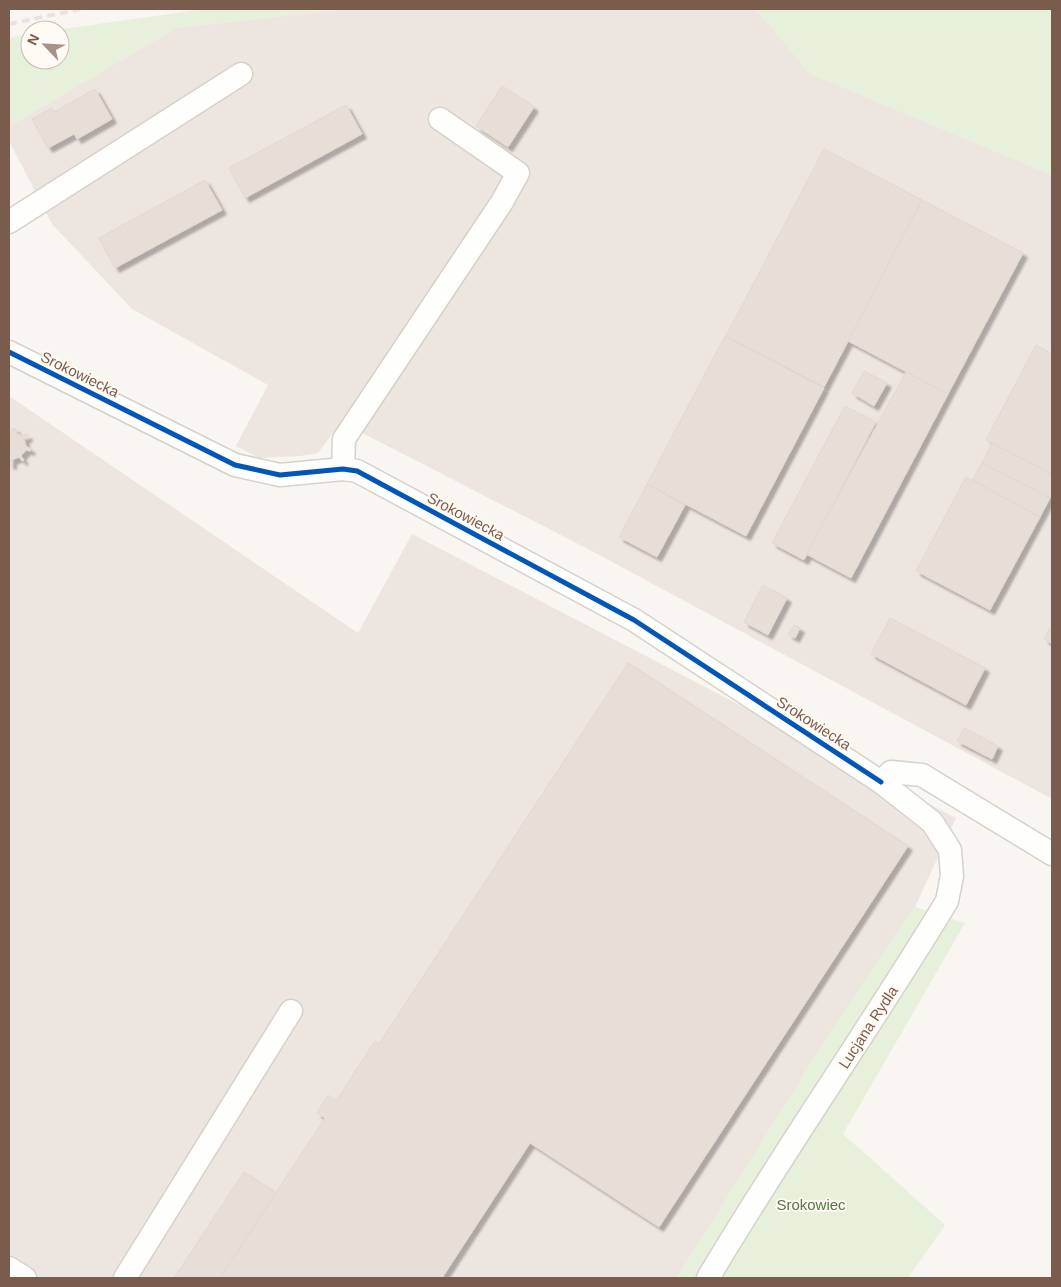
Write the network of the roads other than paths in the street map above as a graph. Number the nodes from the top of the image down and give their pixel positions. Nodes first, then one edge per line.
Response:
1 (242, 74) dead end
2 (440, 119) dead end
3 (9, 222) edge
4 (9, 352) edge
5 (343, 469) junction
6 (881, 782) junction
7 (1052, 854) edge
8 (291, 1011) dead end
9 (9, 1268) edge
10 (25, 1278) edge
11 (125, 1278) edge
12 (708, 1278) edge

1 - 3 street
2 - 5 street
4 - 5 street, Srokowiecka
5 - 6 street, Srokowiecka
6 - 7 street
6 - 12 street, Lucjana Rydla
8 - 11 street
9 - 10 street

